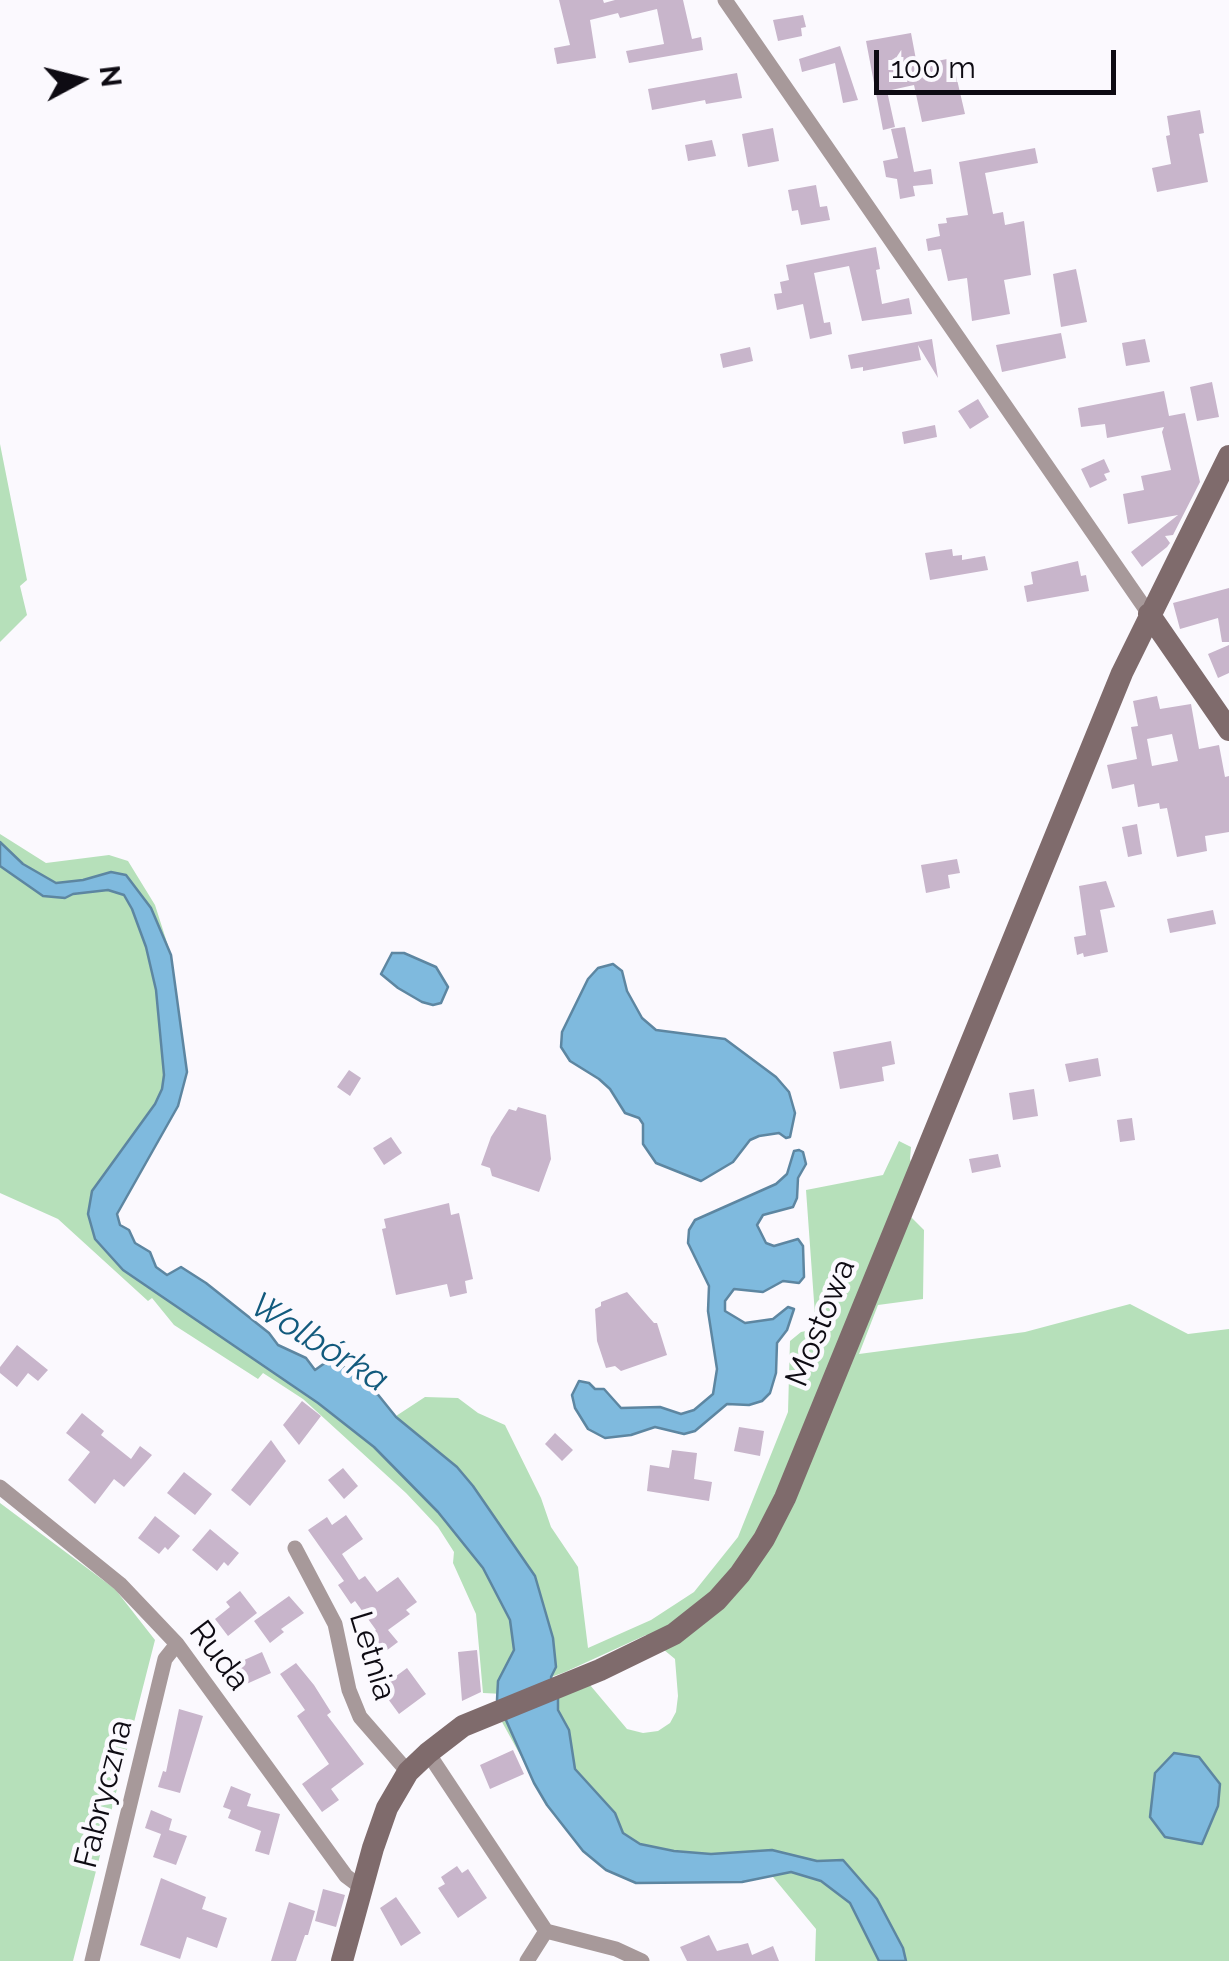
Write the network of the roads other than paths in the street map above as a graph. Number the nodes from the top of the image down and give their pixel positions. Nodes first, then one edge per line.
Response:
1 (725, 0) edge
2 (1229, 456) edge
3 (1149, 614) junction
4 (1229, 730) edge
5 (0, 1488) edge
6 (295, 1548) dead end
7 (178, 1644) junction
8 (428, 1753) junction
9 (408, 1772) junction
10 (362, 1888) junction
11 (546, 1931) junction
12 (92, 1961) edge
13 (342, 1961) edge
14 (527, 1961) edge
15 (642, 1961) edge

1 - 3 street
2 - 3 street, Mostowa
3 - 4 street
3 - 8 street, Mostowa
5 - 7 street, Ruda
6 - 9 street, Letnia
7 - 10 street, Ruda
7 - 12 street, Fabryczna
8 - 9 street, Mostowa
8 - 11 street
9 - 10 street, Mostowa
10 - 13 street, Mostowa
11 - 14 street
11 - 15 street

